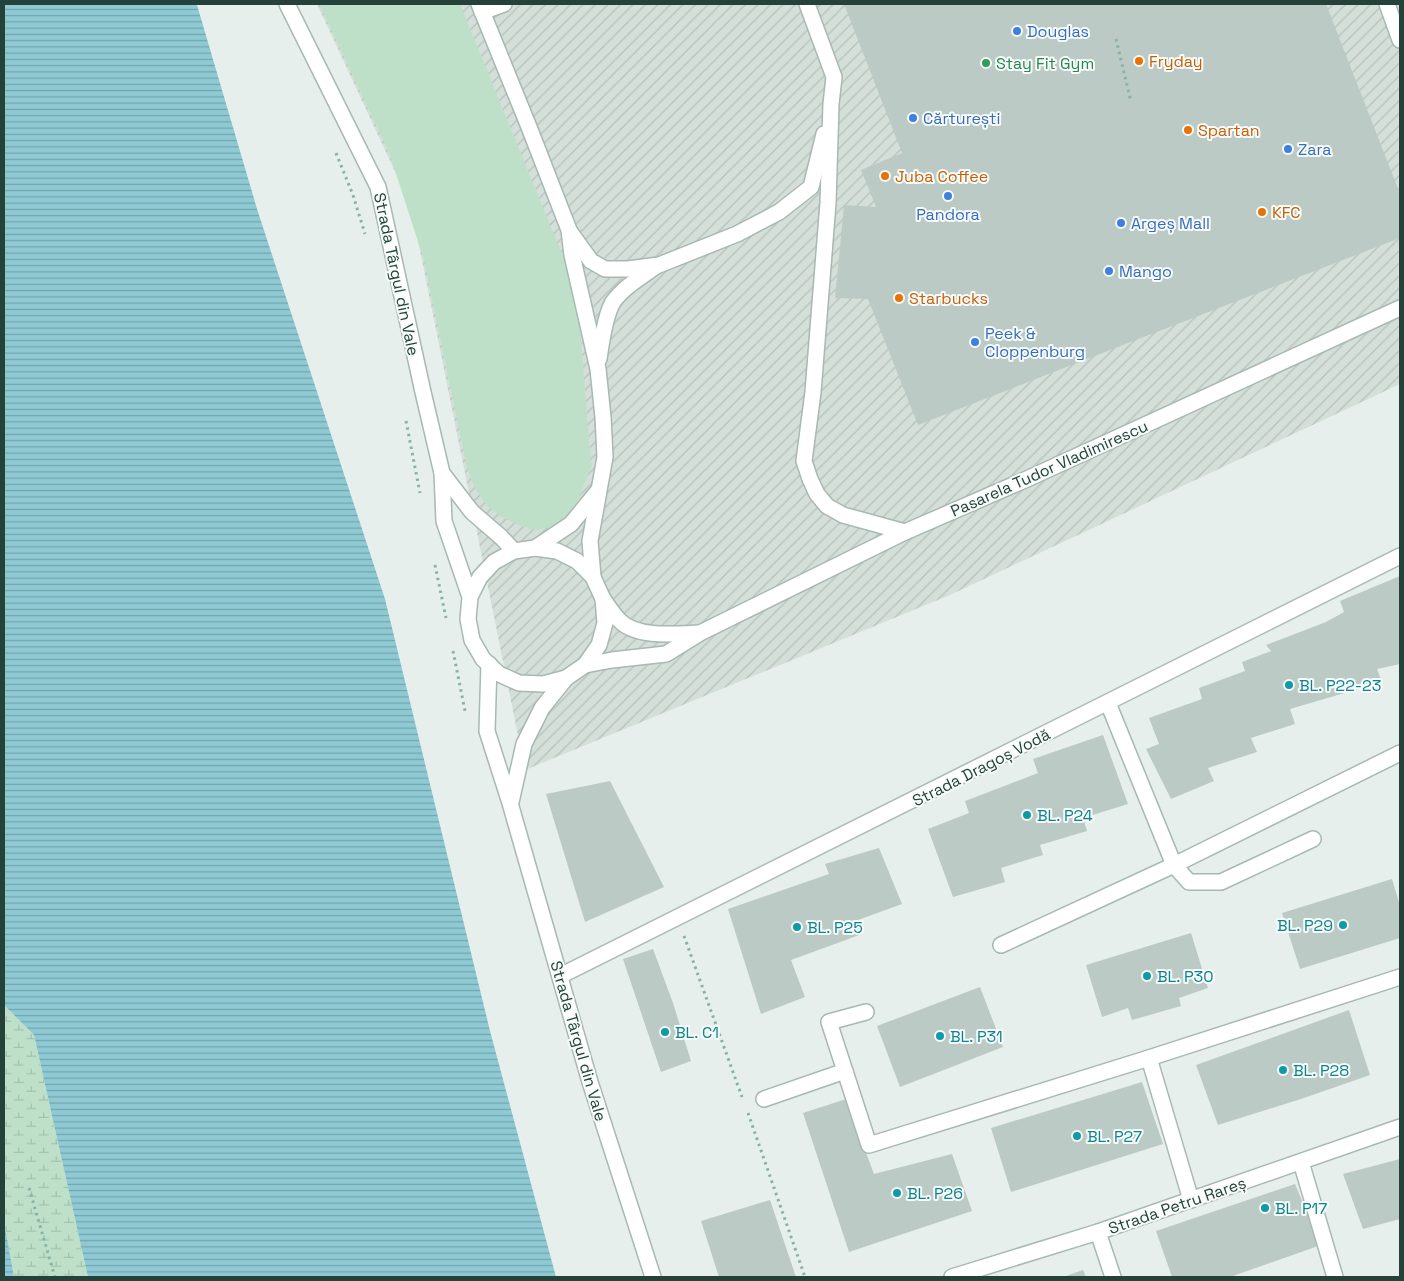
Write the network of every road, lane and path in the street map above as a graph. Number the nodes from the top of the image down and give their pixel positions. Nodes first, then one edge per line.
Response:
1 (287, 4) edge
2 (504, 4) edge
3 (806, 4) edge
4 (1387, 4) edge
5 (481, 8) edge
6 (1116, 39) dead end
7 (1400, 40) edge
8 (1131, 102) dead end
9 (831, 104) junction
10 (569, 230) junction
11 (659, 264) junction
12 (1400, 308) edge
13 (598, 369) junction
14 (442, 473) junction
15 (599, 490) junction
16 (905, 532) junction
17 (535, 548) junction
18 (514, 551) junction
19 (1400, 556) edge
20 (593, 578) junction
21 (470, 597) junction
22 (603, 599) junction
23 (700, 632) junction
24 (489, 664) junction
25 (585, 665) junction
26 (566, 678) junction
27 (1108, 703) junction
28 (1400, 753) edge
29 (510, 803) junction
30 (1313, 839) dead end
31 (1174, 865) junction
32 (1001, 945) dead end
33 (560, 976) junction
34 (1400, 977) edge
35 (866, 1012) dead end
36 (1149, 1058) junction
37 (845, 1071) junction
38 (764, 1099) dead end
39 (1400, 1127) edge
40 (1301, 1162) junction
41 (29, 1188) dead end
42 (1192, 1200) junction
43 (1098, 1232) junction
44 (55, 1277) edge
45 (652, 1277) edge
46 (952, 1277) edge
47 (1113, 1277) edge
48 (1335, 1277) edge

1 - 14 street, Strada Târgul din Vale
2 - 5 street
3 - 9 street
4 - 7 street
5 - 10 street
6 - 8 path
9 - 11 street
9 - 16 street
10 - 11 street
10 - 13 street
11 - 13 street
12 - 16 street, Pasarela Tudor Vladimirescu
13 - 15 street
14 - 18 street, Strada Târgul din Vale
14 - 21 street, Strada Târgul din Vale
15 - 17 street
15 - 20 street
16 - 23 street, Pasarela Tudor Vladimirescu
17 - 18 street, Strada Târgul din Vale
17 - 20 street, Strada Târgul din Vale
18 - 21 street, Strada Târgul din Vale
19 - 27 street, Strada Dragoș Vodă
20 - 22 street, Strada Târgul din Vale
21 - 24 street, Strada Târgul din Vale
22 - 23 street, Pasarela Tudor Vladimirescu
22 - 25 street, Strada Târgul din Vale
23 - 25 street, Pasarela Tudor Vladimirescu
24 - 26 street, Strada Târgul din Vale
24 - 29 street, Strada Târgul din Vale
25 - 26 street, Strada Târgul din Vale
26 - 29 street, Strada Târgul din Vale
27 - 31 street
27 - 33 street, Strada Dragoș Vodă
28 - 31 street
29 - 33 street, Strada Târgul din Vale
30 - 31 street
31 - 32 street
33 - 45 street, Strada Târgul din Vale
34 - 36 street
35 - 37 street
36 - 37 street
36 - 42 street
37 - 38 street
39 - 40 street, Strada Petru Rareș
40 - 42 street, Strada Petru Rareș
40 - 48 street
41 - 44 path
42 - 43 street, Strada Petru Rareș
43 - 46 street, Strada Petru Rareș
43 - 47 street

